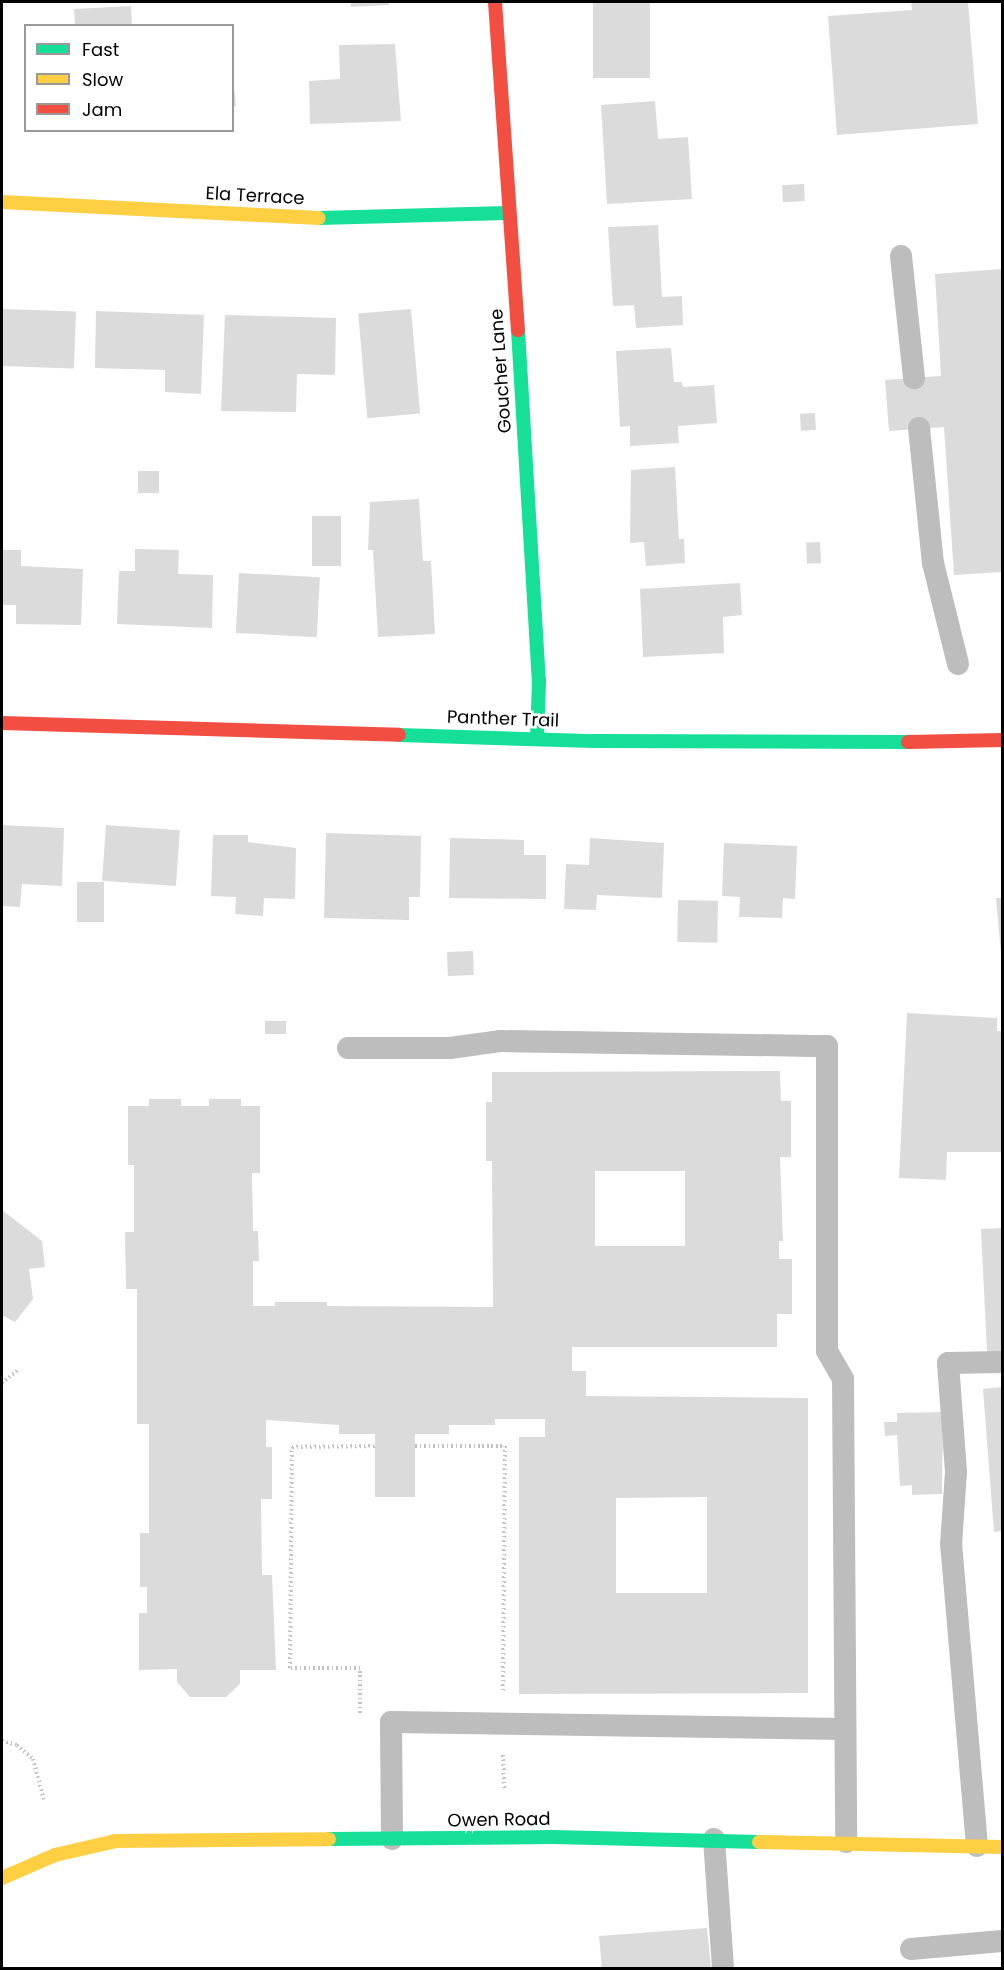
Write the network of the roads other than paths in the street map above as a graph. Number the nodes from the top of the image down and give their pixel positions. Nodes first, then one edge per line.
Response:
1 (495, 2) edge
2 (2, 202) edge
3 (507, 213) junction
4 (901, 256) dead end
5 (914, 378) dead end
6 (919, 428) dead end
7 (958, 664) dead end
8 (2, 723) edge
9 (537, 739) junction
10 (1002, 740) edge
11 (348, 1048) dead end
12 (1002, 1362) edge
13 (844, 1729) junction
14 (392, 1839) junction
15 (714, 1839) junction
16 (846, 1842) junction
17 (976, 1846) junction
18 (1002, 1847) edge
19 (2, 1878) edge
20 (1002, 1941) edge
21 (911, 1949) dead end
22 (723, 1968) edge

1 - 3 street, Goucher Lane
2 - 3 street, Ela Terrace
3 - 9 street, Goucher Lane
4 - 5 lane
6 - 7 lane
8 - 9 street, Panther Trail
9 - 10 street, Panther Trail
11 - 13 lane
12 - 17 lane
13 - 14 lane
13 - 16 lane
14 - 15 street, Owen Road
14 - 19 street, Owen Road
15 - 16 street, Owen Road
15 - 22 lane
16 - 17 street, Owen Road
17 - 18 street, Owen Road
20 - 21 lane

